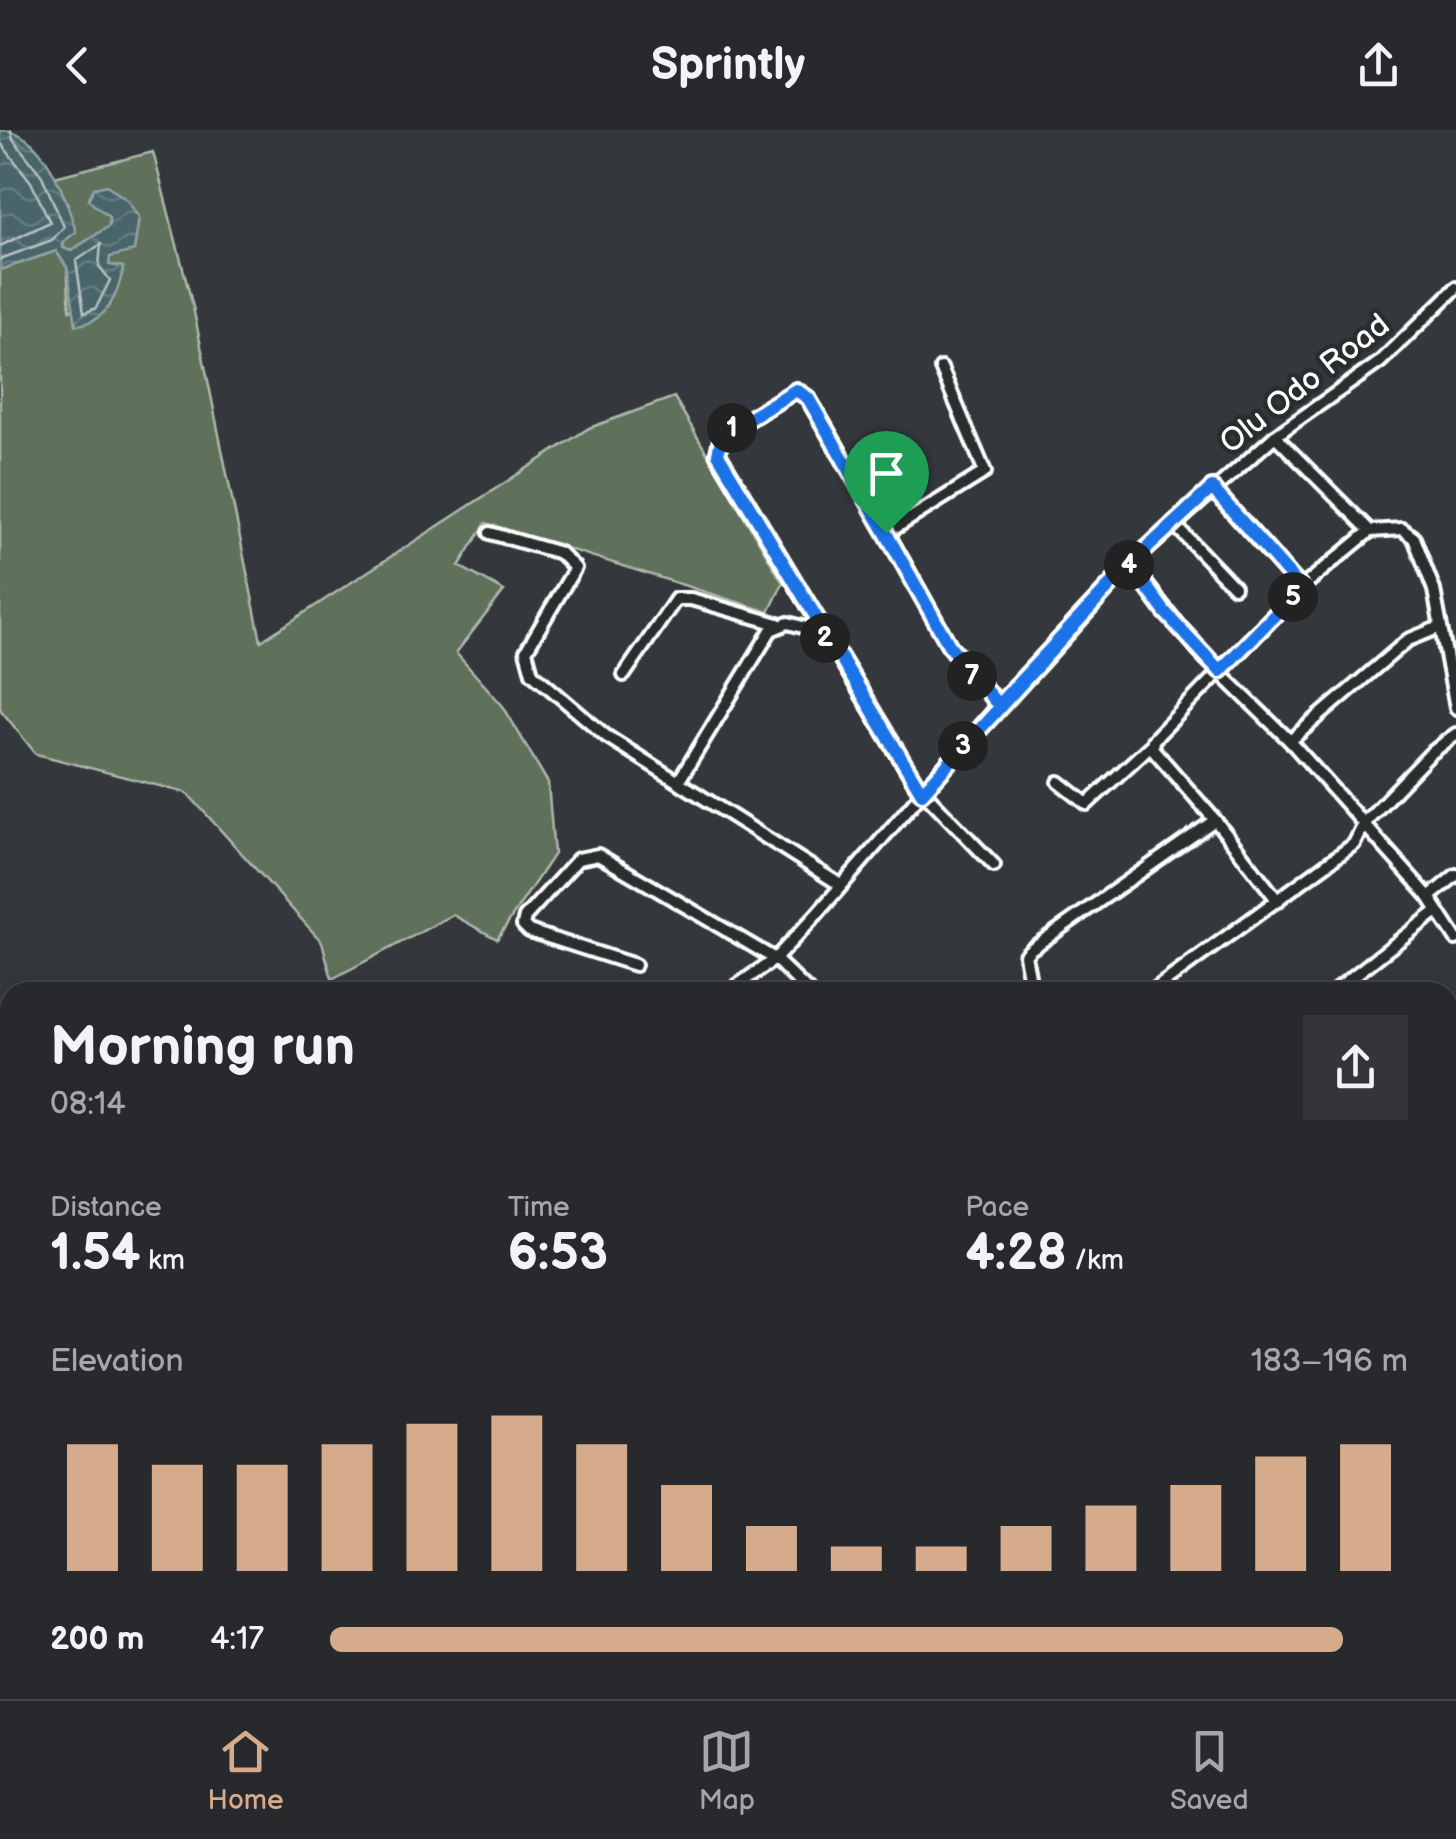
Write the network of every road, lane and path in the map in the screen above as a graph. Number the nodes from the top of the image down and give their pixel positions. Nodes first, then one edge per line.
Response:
1 (1455, 290) edge
2 (940, 368) dead end
3 (1275, 436) junction
4 (1212, 488) junction
5 (1173, 522) junction
6 (1370, 531) junction
7 (490, 533) dead end
8 (886, 533) junction
9 (1130, 564) junction
10 (1234, 587) dead end
11 (1301, 588) junction
12 (778, 624) junction
13 (1440, 626) junction
14 (822, 632) junction
15 (1220, 671) junction
16 (624, 675) dead end
17 (998, 705) junction
18 (1456, 708) edge
19 (1456, 734) edge
20 (1290, 741) junction
21 (1151, 744) junction
22 (680, 779) junction
23 (1059, 782) dead end
24 (922, 793) junction
25 (1215, 820) junction
26 (1365, 822) junction
27 (994, 865) dead end
28 (1456, 875) edge
29 (839, 884) junction
30 (1428, 898) junction
31 (1278, 901) junction
32 (1437, 911) junction
33 (1456, 939) edge
34 (775, 958) junction
35 (635, 965) dead end
36 (742, 982) edge
37 (798, 982) edge
38 (1030, 982) edge
39 (1164, 982) edge
40 (1347, 982) edge

1 - 3 street, Olu Odo Road
2 - 8 street
3 - 4 street, Olu Odo Road
3 - 6 street
4 - 5 street, Olu Odo Road
4 - 11 street
5 - 9 street, Olu Odo Road
5 - 10 street
6 - 11 street
6 - 13 street
7 - 22 street
8 - 14 street
8 - 17 street
9 - 15 street
9 - 17 street, Olu Odo Road
11 - 15 street
12 - 14 street
12 - 16 street
12 - 22 street
13 - 18 street
13 - 20 street
14 - 24 street
15 - 20 street
15 - 21 street
17 - 24 street, Olu Odo Road
19 - 26 street
20 - 26 street
21 - 23 street
21 - 25 street
22 - 29 street
24 - 27 street
24 - 29 street, Olu Odo Road
25 - 31 street
25 - 38 street
26 - 30 street
26 - 31 street
28 - 30 street
29 - 34 street, Olu Odo Road
30 - 32 street
31 - 39 street
32 - 33 street
32 - 40 street
34 - 35 street
34 - 36 street, Olu Odo Road
34 - 37 street

